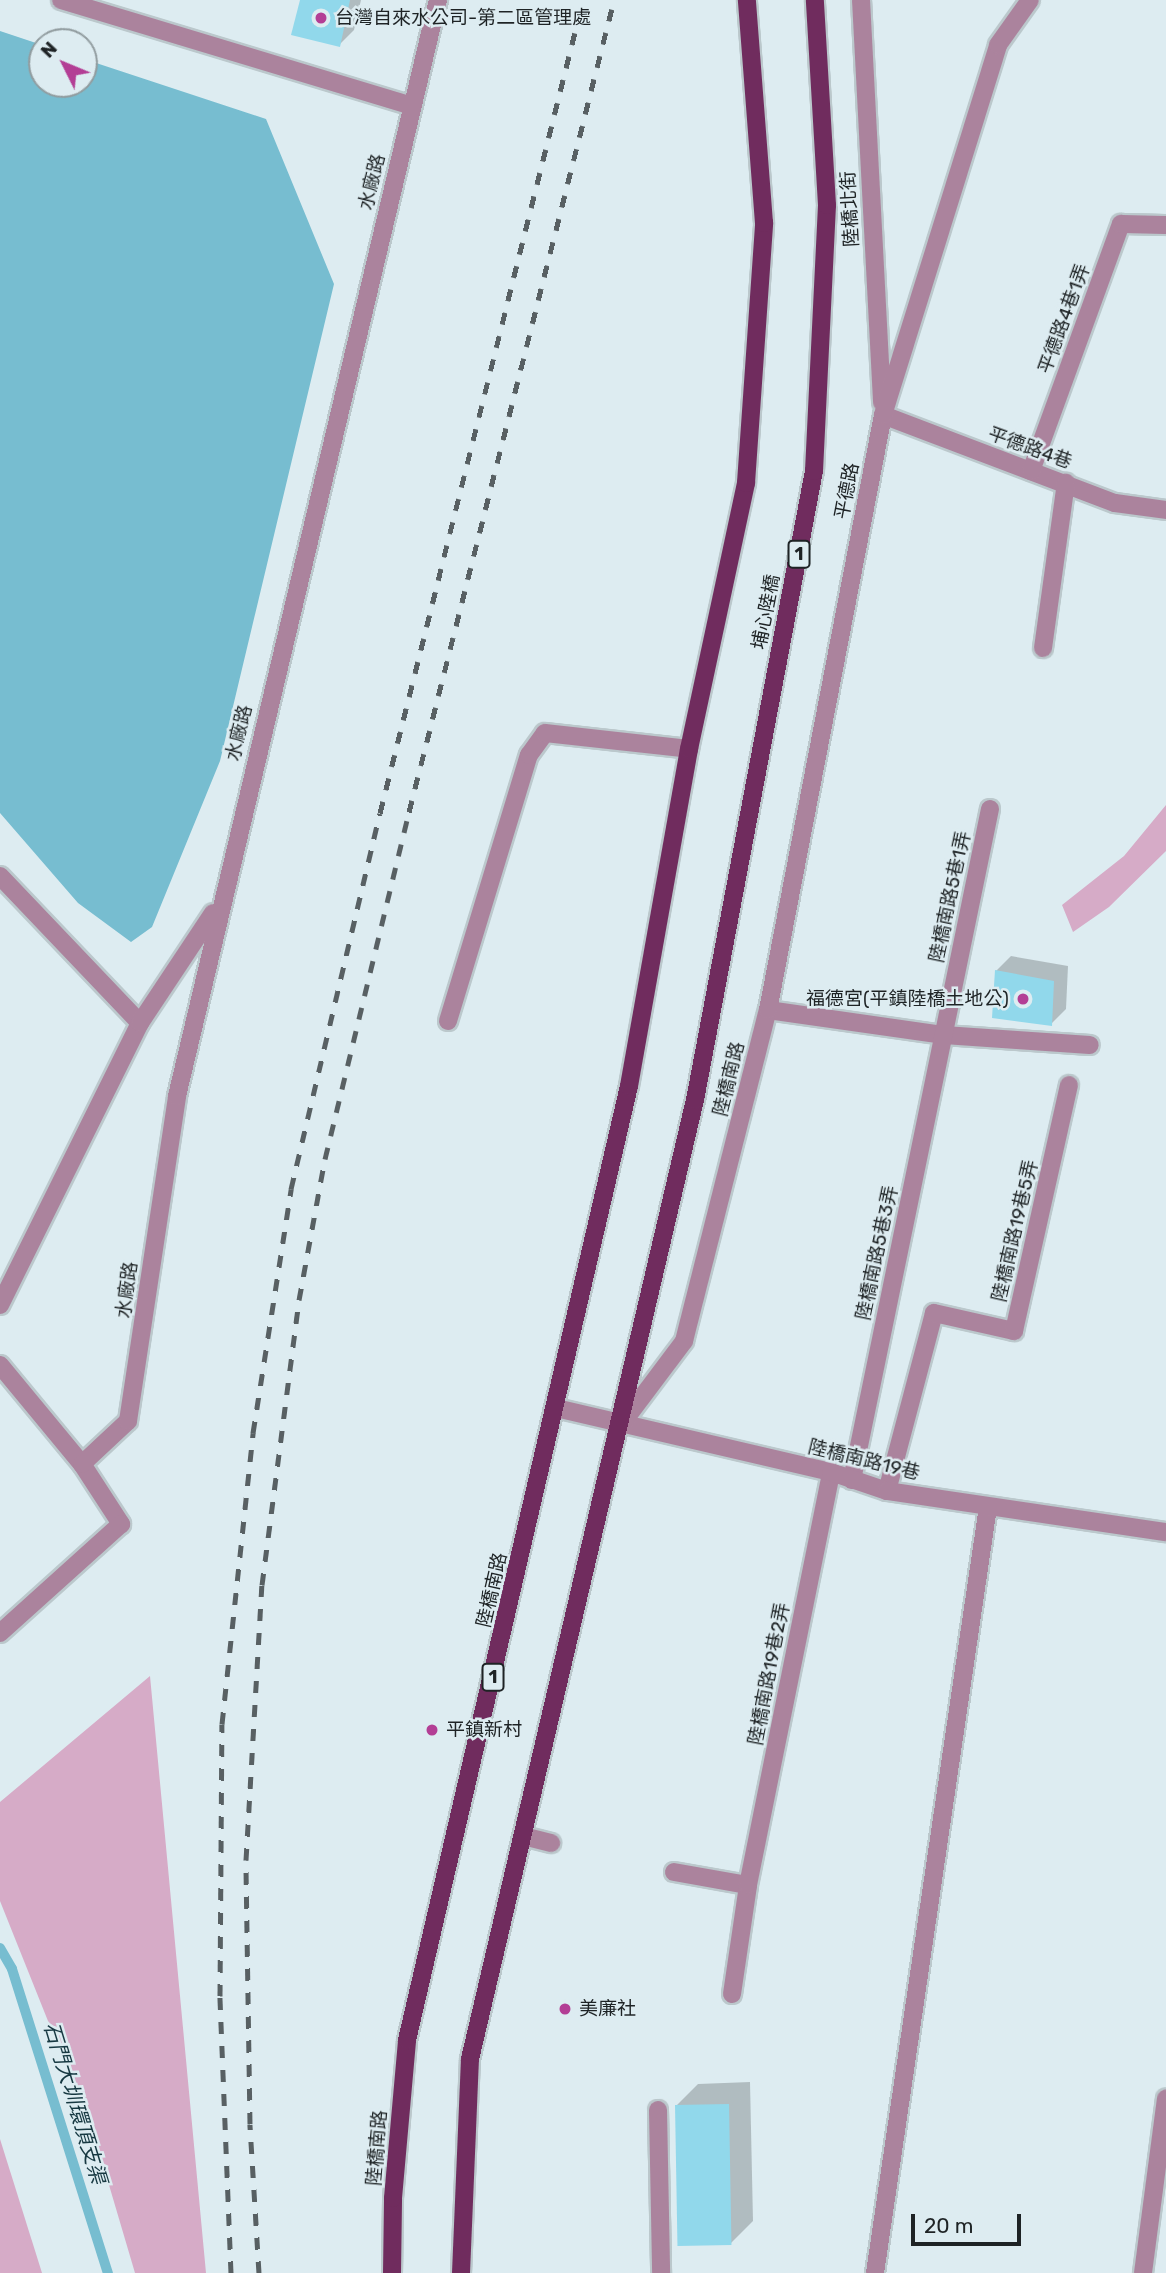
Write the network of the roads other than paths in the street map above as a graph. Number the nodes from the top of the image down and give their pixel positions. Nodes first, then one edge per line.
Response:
1 (61, 0) edge
2 (438, 0) edge
3 (747, 0) edge
4 (815, 0) edge
5 (861, 0) edge
6 (1030, 0) edge
7 (412, 106) junction
8 (1166, 225) edge
9 (883, 415) junction
10 (1031, 471) junction
11 (1066, 483) junction
12 (1166, 510) edge
13 (1043, 648) dead end
14 (689, 749) junction
15 (990, 809) dead end
16 (0, 876) edge
17 (219, 904) junction
18 (768, 1010) junction
19 (448, 1021) dead end
20 (141, 1023) junction
21 (944, 1035) junction
22 (1090, 1045) dead end
23 (1069, 1085) dead end
24 (695, 1100) joint
25 (0, 1305) edge
26 (0, 1365) edge
27 (556, 1408) junction
28 (621, 1426) junction
29 (82, 1464) junction
30 (831, 1472) junction
31 (852, 1480) junction
32 (887, 1490) junction
33 (988, 1507) junction
34 (1166, 1532) edge
35 (0, 1633) edge
36 (523, 1836) junction
37 (551, 1843) dead end
38 (674, 1872) dead end
39 (748, 1885) junction
40 (732, 1994) dead end
41 (1166, 2099) edge
42 (657, 2110) dead end
43 (392, 2273) edge
44 (461, 2273) edge
45 (662, 2273) edge
46 (875, 2273) edge
47 (1143, 2273) edge

1 - 7 street
2 - 7 street, 水廠路
3 - 14 main road, 1
4 - 24 main road, 埔心陸橋 / 1
5 - 9 street, 陸橋北街
6 - 9 street, 平德路
7 - 17 street, 水廠路
8 - 10 street, 平德路4巷1弄
9 - 10 street, 平德路4巷
9 - 18 street, 平德路
10 - 11 street, 平德路4巷
11 - 12 street, 平德路4巷
11 - 13 street
14 - 19 street
14 - 27 main road, 陸橋南路 / 1
15 - 21 street, 陸橋南路5巷1弄
16 - 20 street
17 - 20 street
17 - 29 street, 水廠路
18 - 21 street
18 - 28 street, 陸橋南路
20 - 25 street
21 - 22 street
21 - 31 street, 陸橋南路5巷3弄
23 - 32 street, 陸橋南路19巷5弄
24 - 28 main road, 陸橋南路 / 1
26 - 29 street
27 - 28 street, 陸橋南路19巷
27 - 43 main road, 陸橋南路 / 1
28 - 30 street, 陸橋南路19巷
28 - 36 main road, 陸橋南路 / 1
29 - 35 street
30 - 31 street, 陸橋南路19巷
30 - 39 street, 陸橋南路19巷2弄
31 - 32 street, 陸橋南路19巷
32 - 33 street, 陸橋南路19巷
33 - 34 street, 陸橋南路19巷
33 - 46 street
36 - 37 street
36 - 44 main road, 陸橋南路 / 1
38 - 39 street
39 - 40 street, 陸橋南路19巷2弄
41 - 47 street
42 - 45 street

